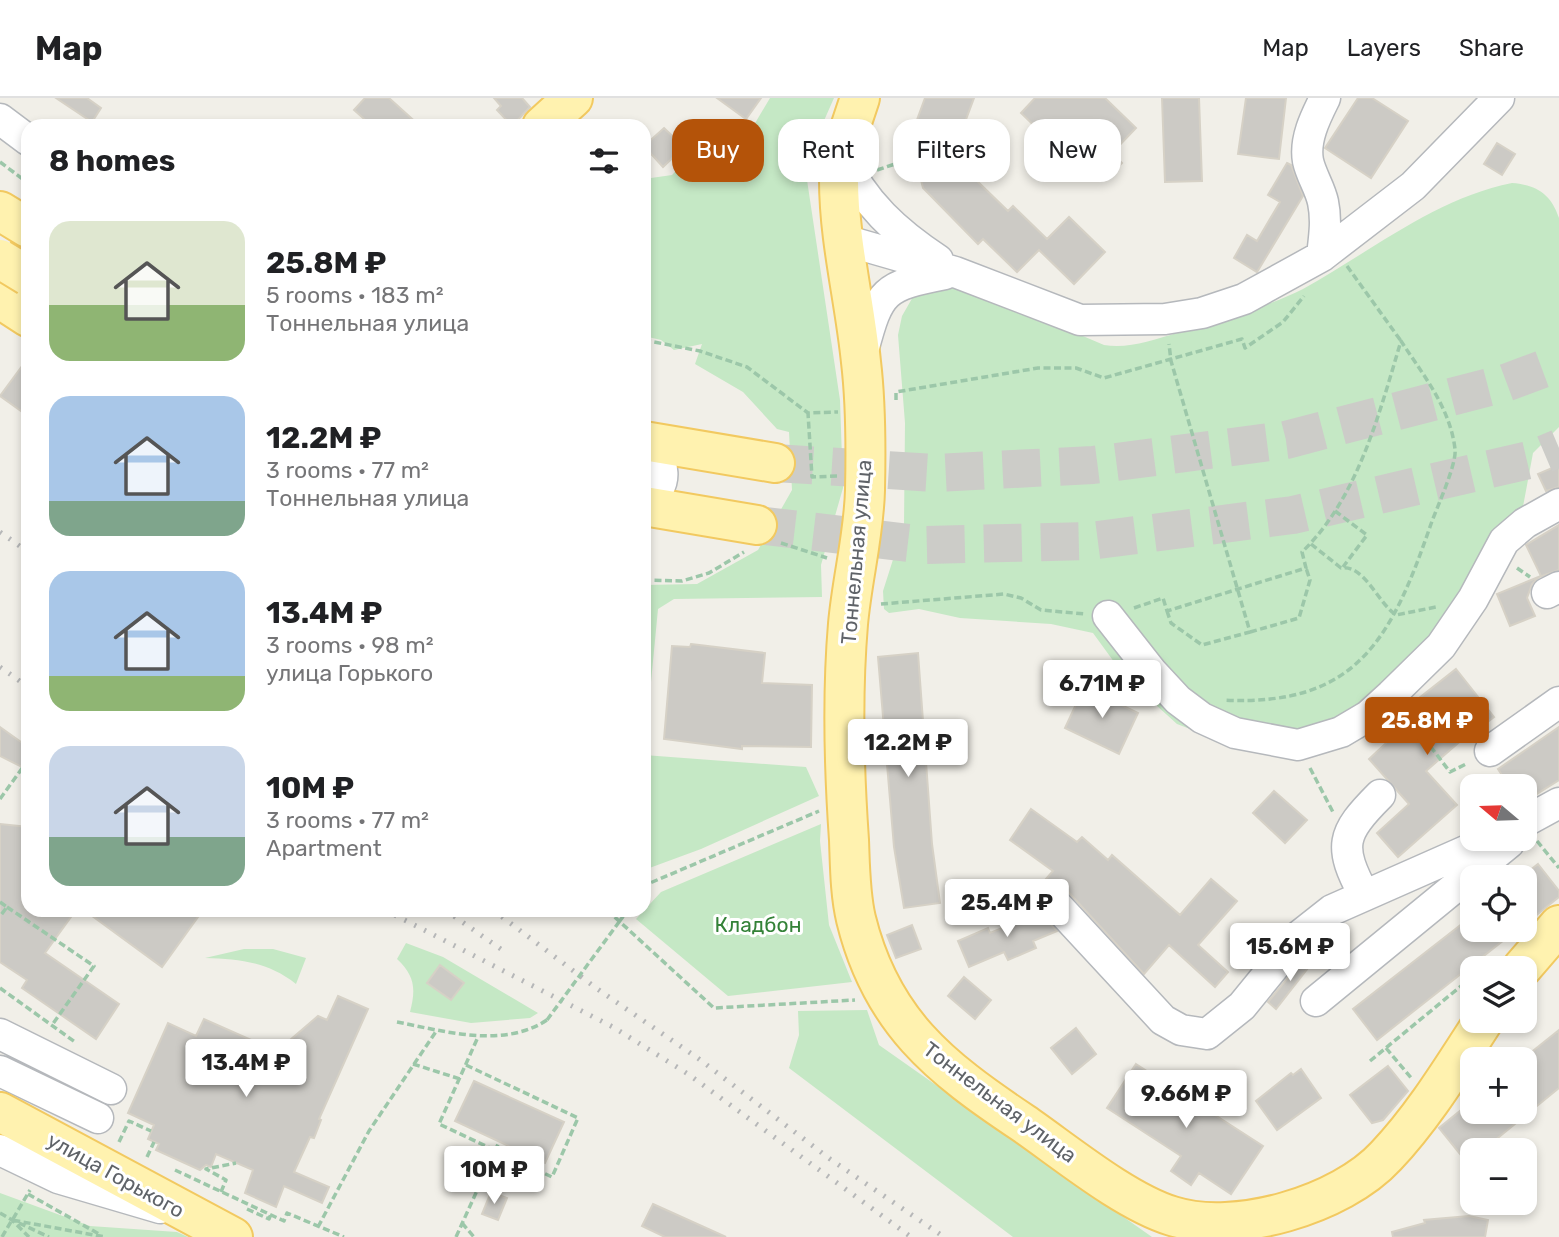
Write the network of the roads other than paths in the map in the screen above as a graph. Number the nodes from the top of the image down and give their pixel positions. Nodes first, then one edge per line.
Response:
1 (860, 98) edge
2 (1325, 98) edge
3 (1499, 98) edge
4 (0, 119) edge
5 (856, 119) edge
6 (21, 135) edge
7 (839, 182) edge
8 (858, 182) edge
9 (0, 211) edge
10 (21, 224) edge
11 (843, 232) junction
12 (0, 233) edge
13 (21, 246) edge
14 (915, 246) junction
15 (0, 259) edge
16 (1333, 259) junction
17 (21, 272) edge
18 (956, 272) junction
19 (0, 299) edge
20 (21, 312) edge
21 (861, 359) junction
22 (651, 442) edge
23 (651, 448) edge
24 (775, 463) tunnel mouth
25 (651, 498) edge
26 (1559, 504) edge
27 (651, 506) edge
28 (762, 538) tunnel mouth
29 (1108, 616) road end
30 (1559, 702) edge
31 (1490, 751) road end
32 (1380, 795) dead end
33 (1557, 804) edge
34 (1537, 819) edge
35 (1465, 851) edge
36 (1497, 851) edge
37 (1364, 895) junction
38 (1050, 898) dead end
39 (1559, 925) edge
40 (1532, 956) edge
41 (1316, 1002) dead end
42 (1476, 1033) edge
43 (0, 1034) edge
44 (0, 1071) edge
45 (0, 1112) edge
46 (98, 1118) junction
47 (0, 1150) edge
48 (84, 1154) junction
49 (184, 1213) junction
50 (238, 1222) edge

1 - 5 main road, Тоннельная улица
2 - 16 street
3 - 16 street
4 - 6 street
7 - 11 main road, Тоннельная улица
8 - 14 street
9 - 10 main road
11 - 14 street
11 - 18 street
11 - 21 main road, Тоннельная улица
12 - 13 main road
14 - 18 street
15 - 17 main road, bridge
16 - 18 street
18 - 21 street
19 - 20 main road
21 - 42 main road, Тоннельная улица
22 - 24 main road
23 - 25 street
26 - 29 street
27 - 28 main road
30 - 31 street
32 - 37 street
33 - 34 street
35 - 37 street
36 - 41 street
37 - 38 street
39 - 40 main road
43 - 46 street
44 - 46 street
45 - 48 main road, улица Горького
46 - 48 street
47 - 49 street
48 - 49 main road, улица Горького
49 - 50 main road, улица Горького

